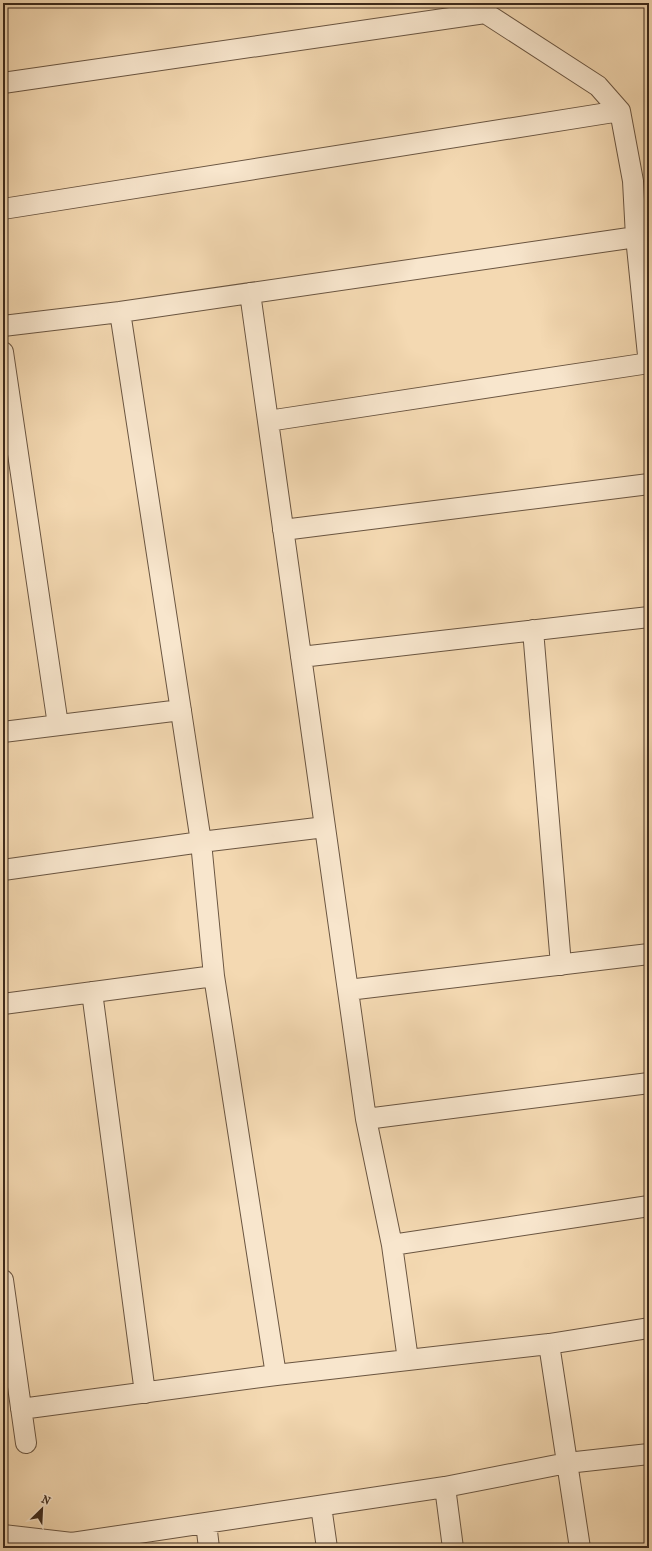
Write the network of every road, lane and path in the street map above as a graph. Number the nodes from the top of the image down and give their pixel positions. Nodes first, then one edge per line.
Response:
1 (477, 8) edge
2 (3, 83) edge
3 (620, 111) junction
4 (3, 209) edge
5 (636, 237) junction
6 (250, 293) junction
7 (120, 312) junction
8 (3, 326) edge
9 (3, 352) edge
10 (649, 364) edge
11 (268, 421) junction
12 (649, 484) edge
13 (283, 530) junction
14 (649, 617) edge
15 (533, 630) junction
16 (301, 657) junction
17 (181, 710) junction
18 (58, 725) junction
19 (3, 732) edge
20 (325, 827) junction
21 (201, 842) junction
22 (3, 870) edge
23 (649, 954) edge
24 (561, 965) junction
25 (214, 976) junction
26 (348, 990) junction
27 (92, 992) junction
28 (3, 1004) edge
29 (649, 1083) edge
30 (366, 1119) junction
31 (649, 1206) edge
32 (392, 1245) junction
33 (3, 1280) edge
34 (649, 1328) edge
35 (549, 1344) junction
36 (408, 1360) junction
37 (276, 1375) junction
38 (145, 1393) junction
39 (21, 1409) junction
40 (26, 1443) dead end
41 (649, 1454) edge
42 (567, 1462) junction
43 (445, 1487) junction
44 (321, 1506) junction
45 (206, 1523) junction
46 (3, 1536) edge
47 (72, 1545) edge
48 (209, 1548) edge
49 (327, 1548) edge
50 (453, 1548) edge
51 (580, 1548) edge

1 - 2 street
1 - 3 street
3 - 4 street
3 - 5 street
5 - 6 street
5 - 10 street
6 - 7 street
6 - 11 street
7 - 8 street
7 - 17 street
9 - 18 street
10 - 11 street
11 - 13 street
12 - 13 street
13 - 16 street
14 - 15 street
15 - 16 street
15 - 24 street
16 - 20 street
17 - 18 street
17 - 21 street
18 - 19 street
20 - 21 street
20 - 26 street
21 - 22 street
21 - 25 street
23 - 24 street
24 - 26 street
25 - 27 street
25 - 37 street
26 - 30 street
27 - 28 street
27 - 38 street
29 - 30 street
30 - 32 street
31 - 32 street
32 - 36 street
33 - 39 street
34 - 35 street
35 - 36 street
35 - 42 street
36 - 37 street
37 - 38 street
38 - 39 street
39 - 40 street
41 - 42 street
42 - 43 street
42 - 51 street
43 - 44 street
43 - 50 street
44 - 45 street
44 - 49 street
45 - 47 street
45 - 48 street
46 - 47 street

